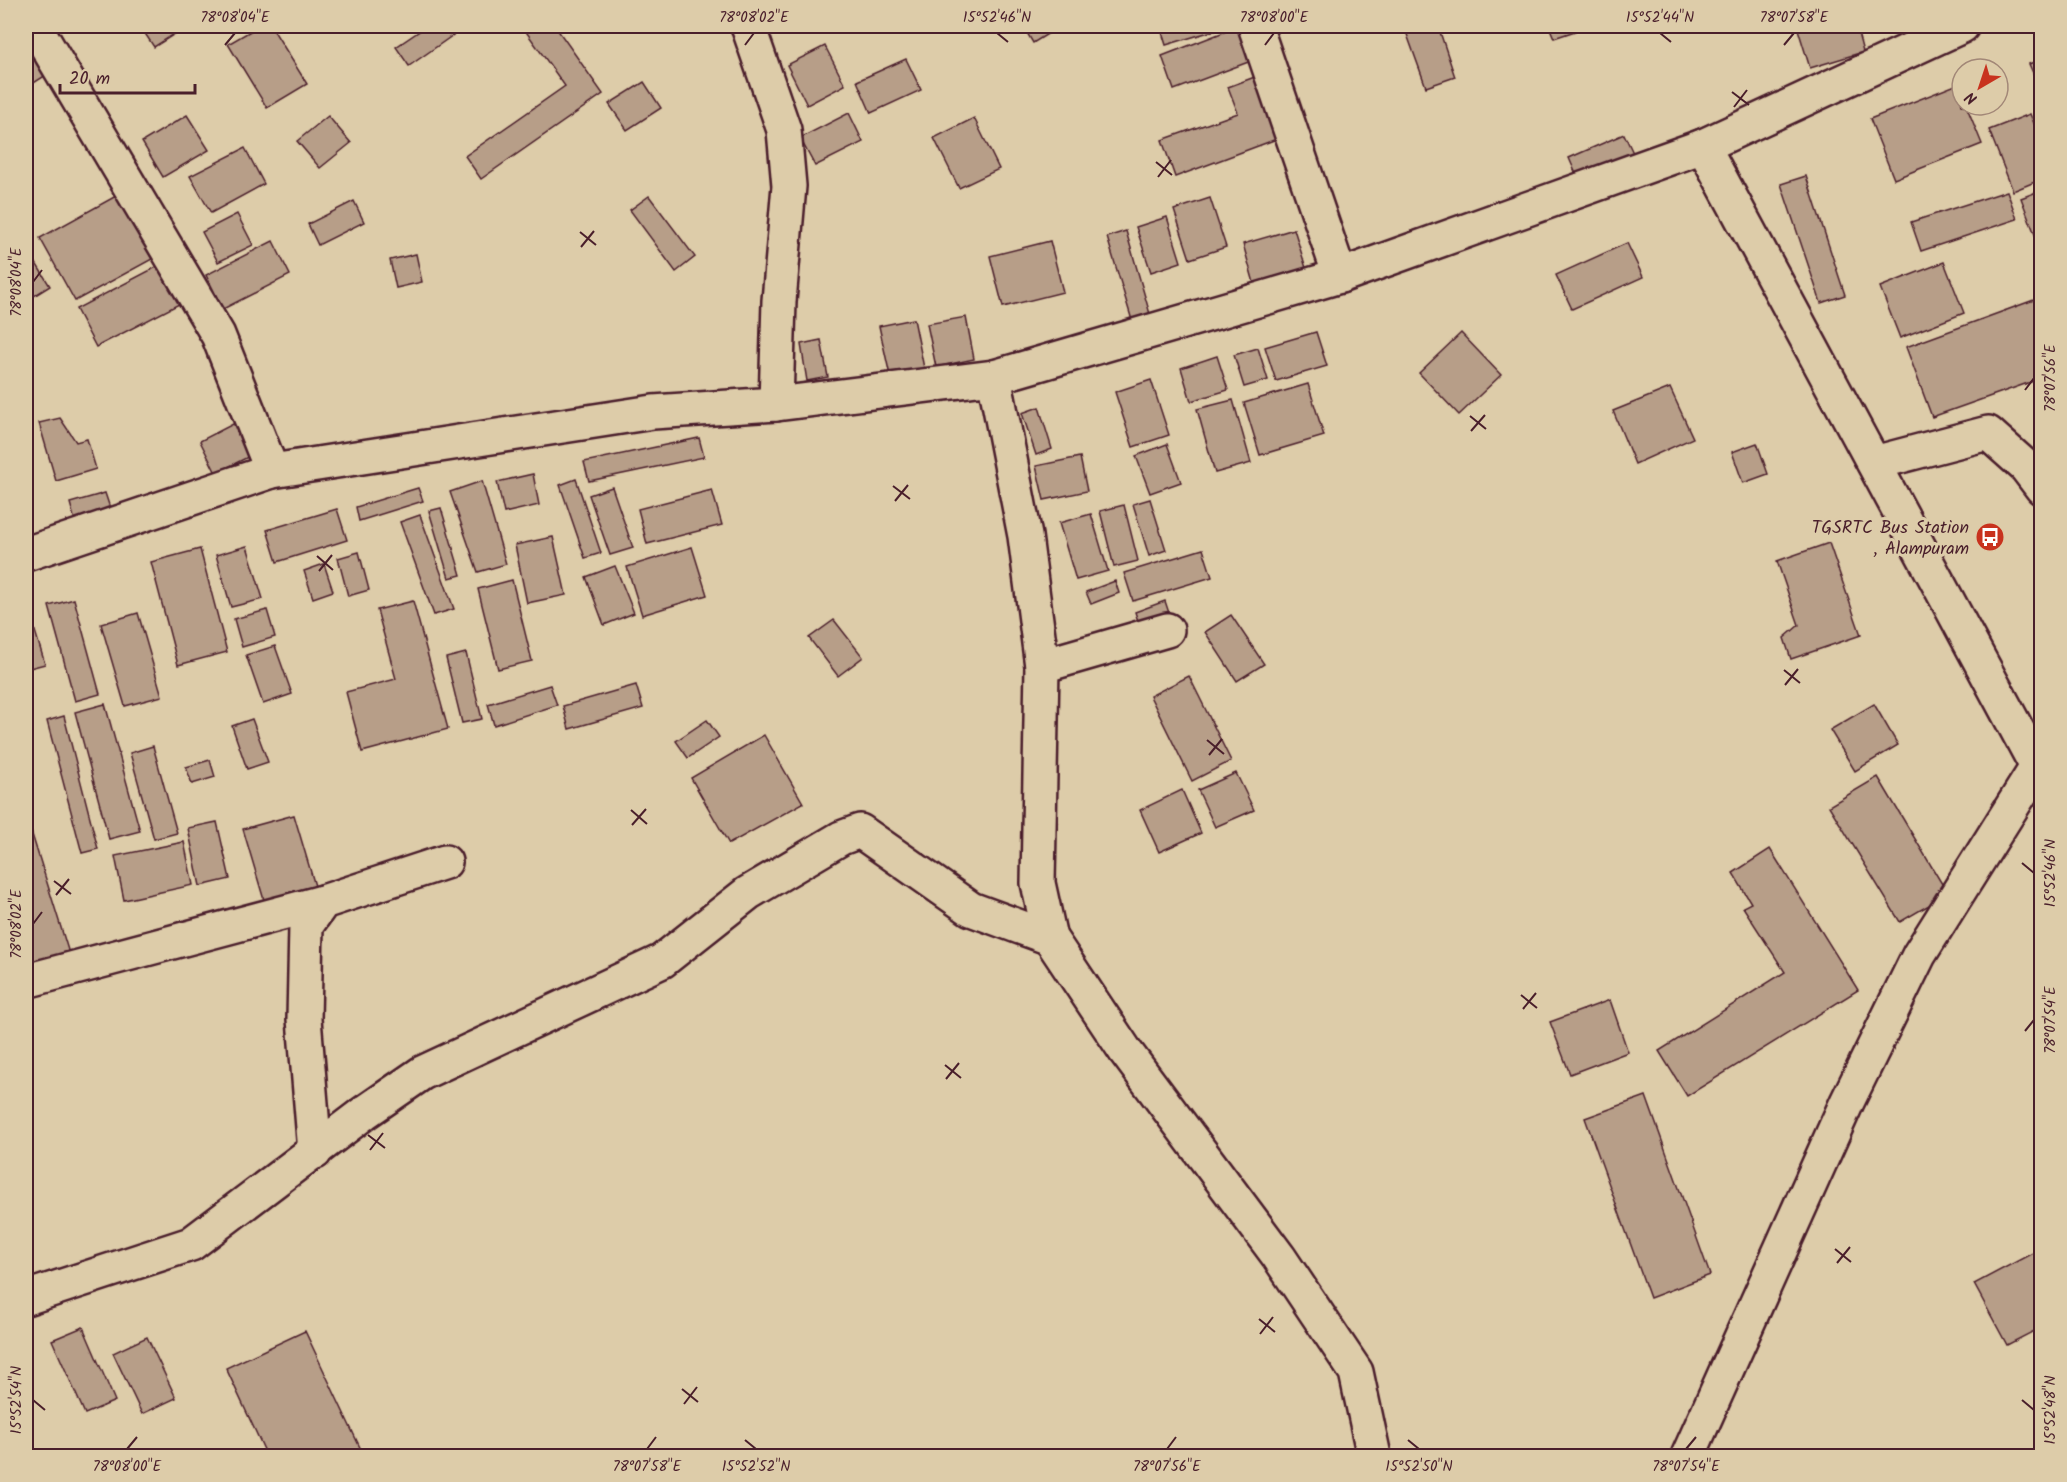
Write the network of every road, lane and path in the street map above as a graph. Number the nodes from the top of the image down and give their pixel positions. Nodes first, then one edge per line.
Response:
1 (35, 26) edge
2 (748, 26) edge
3 (1255, 26) edge
4 (1962, 26) edge
5 (1703, 146) junction
6 (1340, 276) junction
7 (994, 377) junction
8 (776, 404) junction
9 (1874, 463) junction
10 (272, 471) junction
11 (2042, 488) edge
12 (26, 554) edge
13 (1167, 630) dead end
14 (1042, 666) junction
15 (2040, 766) edge
16 (445, 862) dead end
17 (323, 902) junction
18 (1050, 938) junction
19 (26, 981) edge
20 (315, 1152) junction
21 (26, 1298) edge
22 (1374, 1456) edge
23 (1688, 1456) edge

1 - 10 street
2 - 8 street
3 - 6 street
4 - 5 street
5 - 6 street
5 - 9 street
6 - 7 street
7 - 8 street
7 - 14 street
8 - 10 street
9 - 11 street
9 - 15 street
10 - 12 street
13 - 14 street
14 - 18 street
15 - 23 street
16 - 17 street
17 - 19 street
17 - 20 street
18 - 20 street
18 - 22 street
20 - 21 street

